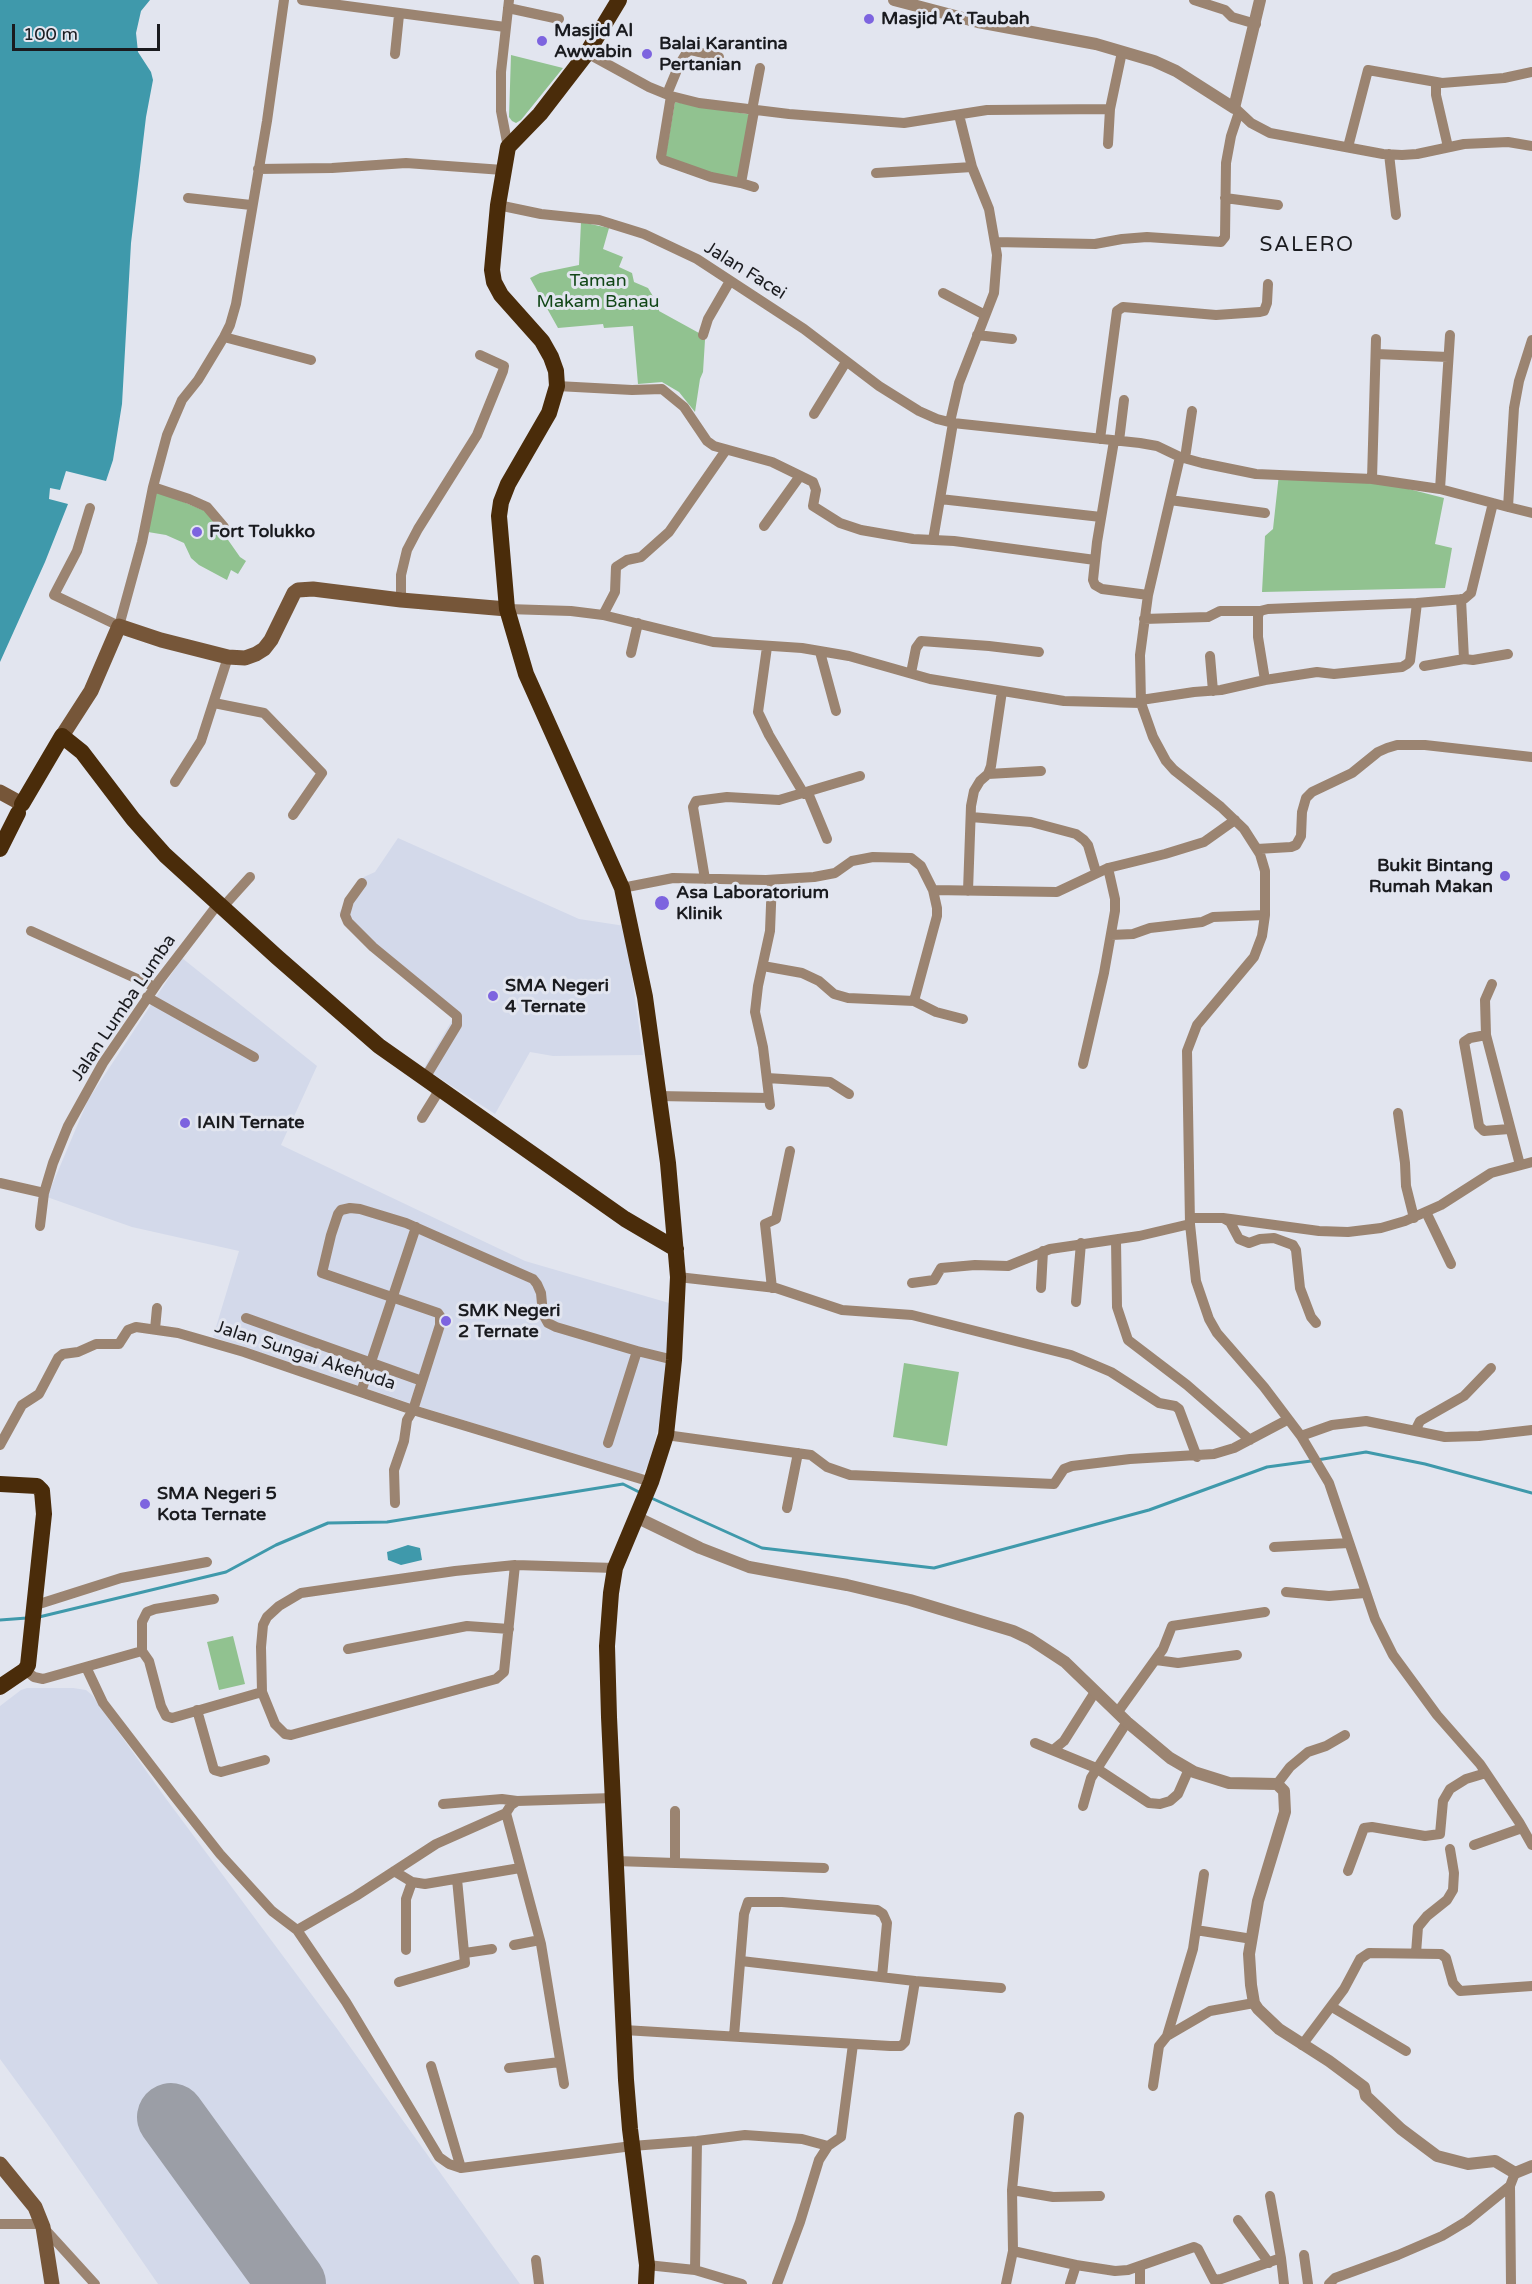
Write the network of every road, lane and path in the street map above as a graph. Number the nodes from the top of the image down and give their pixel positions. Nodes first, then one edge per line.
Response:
1 (284, 0) edge
2 (302, 0) edge
3 (619, 0) edge
4 (894, 0) edge
5 (1194, 0) edge
6 (1260, 0) edge
7 (909, 2) edge
8 (508, 4) edge
9 (399, 15) junction
10 (559, 19) dead end
11 (1256, 24) junction
12 (505, 27) junction
13 (1122, 52) junction
14 (586, 53) junction
15 (395, 54) dead end
16 (720, 57) dead end
17 (760, 68) dead end
18 (1532, 72) edge
19 (1436, 82) junction
20 (669, 95) junction
21 (1110, 109) junction
22 (753, 110) junction
23 (1237, 110) junction
24 (959, 115) junction
25 (1108, 144) dead end
26 (1532, 146) edge
27 (508, 147) junction
28 (1348, 147) junction
29 (1448, 147) junction
30 (1389, 154) junction
31 (972, 167) junction
32 (258, 169) junction
33 (503, 170) junction
34 (876, 173) dead end
35 (741, 183) junction
36 (754, 187) dead end
37 (188, 198) dead end
38 (1225, 198) junction
39 (252, 205) junction
40 (1278, 205) dead end
41 (498, 206) junction
42 (1396, 215) dead end
43 (995, 243) junction
44 (730, 281) junction
45 (1268, 284) dead end
46 (943, 293) dead end
47 (985, 315) junction
48 (703, 334) dead end
49 (977, 335) junction
50 (1450, 335) dead end
51 (224, 337) junction
52 (1012, 339) dead end
53 (1377, 339) dead end
54 (1532, 340) edge
55 (1376, 354) junction
56 (480, 355) dead end
57 (1448, 357) junction
58 (310, 360) dead end
59 (846, 362) junction
60 (557, 386) junction
61 (1124, 400) dead end
62 (1192, 411) dead end
63 (814, 414) dead end
64 (952, 423) junction
65 (1100, 439) junction
66 (1116, 441) junction
67 (726, 450) junction
68 (1183, 458) junction
69 (800, 476) junction
70 (1372, 479) junction
71 (153, 487) junction
72 (1440, 489) junction
73 (940, 499) junction
74 (1170, 500) junction
75 (1493, 503) junction
76 (1508, 507) junction
77 (90, 508) dead end
78 (1265, 513) dead end
79 (1532, 513) edge
80 (1101, 517) junction
81 (764, 526) dead end
82 (224, 527) dead end
83 (933, 540) junction
84 (1095, 560) junction
85 (1148, 595) junction
86 (1461, 599) junction
87 (401, 600) junction
88 (1417, 603) junction
89 (507, 609) junction
90 (1260, 611) junction
91 (603, 615) junction
92 (1144, 619) junction
93 (638, 623) junction
94 (119, 626) junction
95 (767, 647) junction
96 (819, 652) junction
97 (1039, 652) dead end
98 (631, 653) dead end
99 (1508, 654) dead end
100 (1210, 656) dead end
101 (228, 657) junction
102 (1464, 659) junction
103 (1424, 666) dead end
104 (911, 673) junction
105 (1265, 680) junction
106 (1213, 691) junction
107 (1002, 692) junction
108 (1141, 702) junction
109 (214, 703) junction
110 (836, 711) dead end
111 (62, 736) junction
112 (1532, 757) edge
113 (1041, 771) dead end
114 (988, 774) junction
115 (860, 776) dead end
116 (175, 782) dead end
117 (0, 792) edge
118 (806, 793) junction
119 (20, 809) junction
120 (293, 814) dead end
121 (971, 817) junction
122 (1235, 820) junction
123 (827, 839) dead end
124 (0, 849) edge
125 (1257, 849) junction
126 (1108, 868) junction
127 (1096, 872) junction
128 (249, 877) dead end
129 (705, 879) junction
130 (772, 880) junction
131 (362, 883) dead end
132 (622, 888) junction
133 (933, 890) junction
134 (968, 891) junction
135 (220, 906) junction
136 (1265, 915) junction
137 (31, 931) dead end
138 (1111, 935) junction
139 (763, 966) junction
140 (1492, 984) dead end
141 (155, 987) junction
142 (147, 997) junction
143 (914, 1001) junction
144 (963, 1019) dead end
145 (1486, 1035) junction
146 (254, 1058) dead end
147 (1083, 1064) dead end
148 (425, 1078) junction
149 (767, 1078) junction
150 (440, 1089) junction
151 (849, 1094) dead end
152 (658, 1096) junction
153 (1398, 1113) dead end
154 (422, 1118) dead end
155 (1509, 1129) junction
156 (790, 1151) dead end
157 (1532, 1162) edge
158 (1520, 1165) junction
159 (0, 1183) edge
160 (44, 1193) junction
161 (1426, 1212) junction
162 (1222, 1218) junction
163 (1414, 1218) junction
164 (1190, 1221) junction
165 (40, 1226) dead end
166 (416, 1227) junction
167 (1116, 1240) junction
168 (1081, 1243) junction
169 (676, 1249) junction
170 (1043, 1251) junction
171 (1450, 1264) dead end
172 (678, 1277) junction
173 (912, 1283) dead end
174 (772, 1288) junction
175 (1041, 1288) dead end
176 (391, 1298) junction
177 (1076, 1302) dead end
178 (157, 1308) dead end
179 (246, 1318) dead end
180 (1316, 1323) dead end
181 (155, 1329) junction
182 (637, 1351) junction
183 (674, 1360) junction
184 (371, 1362) junction
185 (1491, 1368) dead end
186 (422, 1381) junction
187 (361, 1392) junction
188 (413, 1410) junction
189 (1287, 1420) junction
190 (1532, 1430) edge
191 (1415, 1431) junction
192 (666, 1435) junction
193 (1250, 1440) junction
194 (1303, 1440) junction
195 (608, 1443) dead end
196 (0, 1445) edge
197 (798, 1453) junction
198 (1197, 1457) junction
199 (0, 1484) edge
200 (650, 1484) junction
201 (395, 1503) dead end
202 (787, 1508) dead end
203 (637, 1515) junction
204 (1349, 1543) junction
205 (1274, 1547) dead end
206 (207, 1562) dead end
207 (515, 1565) junction
208 (615, 1568) junction
209 (1286, 1592) dead end
210 (1365, 1593) junction
211 (213, 1599) dead end
212 (35, 1607) junction
213 (1265, 1612) dead end
214 (509, 1629) junction
215 (348, 1649) dead end
216 (142, 1651) junction
217 (1238, 1655) dead end
218 (1156, 1660) junction
219 (86, 1667) junction
220 (25, 1670) junction
221 (0, 1687) edge
222 (262, 1692) junction
223 (1095, 1692) junction
224 (196, 1710) junction
225 (1118, 1713) junction
226 (1127, 1722) junction
227 (1345, 1735) dead end
228 (1035, 1743) dead end
229 (1053, 1750) junction
230 (265, 1760) dead end
231 (1096, 1768) junction
232 (1189, 1769) junction
233 (1486, 1773) junction
234 (1277, 1784) junction
235 (613, 1798) junction
236 (517, 1801) junction
237 (443, 1804) dead end
238 (1083, 1806) dead end
239 (675, 1811) dead end
240 (506, 1813) junction
241 (1522, 1828) junction
242 (1474, 1845) dead end
243 (1532, 1845) edge
244 (1450, 1849) dead end
245 (616, 1861) junction
246 (675, 1863) junction
247 (520, 1868) junction
248 (825, 1868) dead end
249 (1348, 1870) dead end
250 (394, 1871) junction
251 (1204, 1874) dead end
252 (457, 1880) junction
253 (412, 1882) junction
254 (297, 1930) junction
255 (1196, 1930) junction
256 (1252, 1939) junction
257 (540, 1941) junction
258 (514, 1945) dead end
259 (492, 1949) dead end
260 (406, 1950) dead end
261 (465, 1953) junction
262 (1416, 1953) junction
263 (741, 1961) junction
264 (882, 1977) junction
265 (915, 1981) junction
266 (399, 1983) dead end
267 (1532, 1986) edge
268 (1001, 1988) dead end
269 (1254, 2003) junction
270 (1332, 2007) junction
271 (624, 2030) junction
272 (734, 2036) junction
273 (1167, 2036) junction
274 (853, 2044) junction
275 (1302, 2045) junction
276 (1407, 2051) dead end
277 (560, 2062) junction
278 (431, 2066) dead end
279 (509, 2068) dead end
280 (564, 2084) dead end
281 (1153, 2086) dead end
282 (1019, 2117) dead end
283 (697, 2141) junction
284 (632, 2146) junction
285 (828, 2146) junction
286 (0, 2164) edge
287 (1532, 2166) edge
288 (461, 2168) junction
289 (1515, 2173) junction
290 (1510, 2186) junction
291 (1012, 2190) junction
292 (1100, 2196) dead end
293 (1270, 2196) dead end
294 (1238, 2220) dead end
295 (0, 2224) edge
296 (42, 2226) junction
297 (1013, 2251) junction
298 (1304, 2254) dead end
299 (1281, 2259) junction
300 (536, 2260) dead end
301 (1269, 2263) junction
302 (647, 2265) junction
303 (1076, 2265) junction
304 (1140, 2268) junction
305 (695, 2270) junction
306 (46, 2284) edge
307 (52, 2284) edge
308 (95, 2284) edge
309 (539, 2284) edge
310 (646, 2284) edge
311 (742, 2284) edge
312 (777, 2284) edge
313 (1006, 2284) edge
314 (1070, 2284) edge
315 (1140, 2284) edge
316 (1284, 2284) edge
317 (1308, 2284) edge
318 (1329, 2284) edge
319 (1511, 2284) edge

1 - 32 street
2 - 9 street
3 - 14 highway
4 - 7 street
5 - 11 street
6 - 11 street
7 - 13 street
8 - 10 street
8 - 12 street
9 - 12 street
9 - 15 street
11 - 23 street
12 - 27 street
13 - 21 street
13 - 23 street
14 - 20 street
14 - 27 highway
16 - 20 street
17 - 22 street
18 - 19 street
19 - 28 street
19 - 29 street
20 - 22 street
20 - 35 street
21 - 24 street
21 - 25 street
22 - 24 street
22 - 35 street
23 - 28 street
23 - 38 street
24 - 31 street
26 - 29 street
27 - 33 highway
28 - 30 street
29 - 30 street
30 - 42 street
31 - 34 street
31 - 43 street
32 - 33 street
32 - 39 street
33 - 41 highway
35 - 36 street
37 - 39 street
38 - 40 street
38 - 43 street
39 - 51 street
41 - 44 street, Jalan Facei
41 - 60 highway
43 - 47 street
44 - 48 street
44 - 59 street, Jalan Facei
45 - 65 street
46 - 47 street
47 - 49 street
49 - 52 street
49 - 64 street
50 - 57 street
51 - 58 street
51 - 71 street
53 - 55 street
54 - 76 street
55 - 57 street
55 - 70 street
56 - 87 street
57 - 72 street
59 - 63 street
59 - 64 street, Jalan Facei
60 - 67 street
60 - 89 highway
61 - 66 street
62 - 68 street
64 - 65 street, Jalan Facei
64 - 73 street
65 - 66 street, Jalan Facei
66 - 68 street, Jalan Facei
66 - 80 street
67 - 69 street
67 - 91 street
68 - 70 street, Jalan Facei
68 - 74 street
69 - 81 street
69 - 83 street
70 - 72 street, Jalan Facei
71 - 82 street
71 - 94 street
72 - 75 street, Jalan Facei
73 - 80 street
73 - 83 street
74 - 78 street
74 - 85 street
75 - 76 street, Jalan Facei
75 - 86 street
76 - 79 street, Jalan Facei
77 - 94 street
80 - 84 street
83 - 84 street
84 - 85 street
85 - 92 street
86 - 88 street
86 - 102 street
87 - 89 main road
87 - 101 main road
88 - 90 street
88 - 105 street
89 - 91 street
89 - 132 highway
90 - 92 street
90 - 105 street
91 - 93 street
92 - 108 street
93 - 95 street
93 - 98 street
94 - 101 main road
94 - 111 main road
95 - 96 street
95 - 118 street
96 - 104 street
96 - 110 street
97 - 104 street
99 - 102 street
100 - 106 street
101 - 109 street
102 - 103 street
104 - 107 street
105 - 106 street
106 - 108 street
107 - 108 street
107 - 114 street
108 - 122 street
109 - 116 street
109 - 120 street
111 - 119 highway
111 - 135 highway
112 - 125 street
113 - 114 street
114 - 121 street
115 - 118 street
117 - 119 main road
118 - 123 street
118 - 129 street
119 - 124 highway
121 - 127 street
121 - 134 street
122 - 125 street
122 - 126 street
125 - 136 street
126 - 127 street
126 - 138 street
127 - 134 street
128 - 135 street, Jalan Lumba Lumba
129 - 130 street
129 - 132 street
130 - 133 street
130 - 139 street
131 - 148 street
132 - 152 highway
133 - 134 street
133 - 143 street
135 - 141 street, Jalan Lumba Lumba
135 - 148 highway
136 - 138 street
136 - 164 street
137 - 141 street
138 - 147 street
139 - 143 street
139 - 149 street
140 - 145 street
141 - 142 street, Jalan Lumba Lumba
142 - 146 street
142 - 160 street, Jalan Lumba Lumba
143 - 144 street
145 - 155 street
145 - 155 street
148 - 150 highway
149 - 151 street
149 - 152 street
150 - 154 street
150 - 169 highway
152 - 169 highway
153 - 163 street
155 - 158 street
156 - 174 street
157 - 158 street
158 - 161 street
159 - 160 street
160 - 165 street, Jalan Lumba Lumba
161 - 163 street
161 - 171 street
162 - 163 street
162 - 164 street
162 - 180 street
164 - 167 street
164 - 189 street
166 - 176 street
166 - 176 street
166 - 182 street
167 - 168 street
167 - 193 street
168 - 170 street
168 - 177 street
169 - 172 highway
170 - 173 street
170 - 175 street
172 - 174 street
172 - 183 highway
174 - 198 street
176 - 184 street
176 - 186 street
178 - 181 street
179 - 184 street
181 - 187 street, Jalan Sungai Akehuda
181 - 196 street, Jalan Sungai Akehuda
182 - 183 street
182 - 195 street
183 - 192 highway
184 - 186 street
184 - 187 street
185 - 191 street
186 - 188 street
187 - 188 street, Jalan Sungai Akehuda
188 - 200 street, Jalan Sungai Akehuda
188 - 201 street
189 - 193 street
189 - 194 street
190 - 191 street
191 - 194 street
192 - 197 street
192 - 200 highway
193 - 198 street
194 - 204 street
197 - 198 street
197 - 202 street
199 - 212 highway
200 - 203 highway
203 - 208 highway
203 - 223 street
204 - 205 street
204 - 210 street
206 - 212 street
207 - 208 street
207 - 214 street
207 - 222 street
208 - 235 highway
209 - 210 street
210 - 233 street
211 - 216 street
212 - 220 highway
213 - 218 street
214 - 215 street
214 - 222 street
216 - 219 street
216 - 224 street
217 - 218 street
218 - 225 street
219 - 220 street
219 - 254 street
220 - 221 highway
222 - 224 street
223 - 225 street
223 - 229 street
224 - 230 street
225 - 226 street
226 - 231 street
226 - 232 street
227 - 234 street
228 - 229 street
229 - 231 street
231 - 232 street
231 - 238 street
232 - 234 street
233 - 241 street
233 - 249 street
234 - 256 street
235 - 236 street
235 - 245 highway
236 - 237 street
236 - 240 street
239 - 246 street
240 - 247 street
240 - 250 street
241 - 242 street
241 - 243 street
244 - 262 street
245 - 246 street
245 - 271 highway
246 - 248 street
247 - 252 street
247 - 257 street
250 - 253 street
250 - 254 street
251 - 255 street
252 - 253 street
252 - 261 street
253 - 260 street
254 - 288 street
255 - 256 street
255 - 273 street
256 - 269 street
257 - 258 street
257 - 277 street
259 - 261 street
261 - 266 street
262 - 267 street
262 - 270 street
263 - 264 street
263 - 264 street
263 - 272 street
264 - 265 street
265 - 268 street
265 - 274 street
269 - 273 street
269 - 275 street
270 - 275 street
270 - 276 street
271 - 272 street
271 - 284 highway
272 - 274 street
273 - 281 street
274 - 285 street
275 - 289 street
277 - 279 street
277 - 280 street
278 - 288 street
282 - 291 street
283 - 284 street
283 - 285 street
283 - 305 street
284 - 288 street
284 - 302 highway
285 - 312 street
286 - 296 main road
287 - 289 street
289 - 290 street
290 - 318 street
290 - 319 street
291 - 292 street
291 - 297 street
293 - 299 street
294 - 301 street
295 - 296 street
296 - 307 main road
296 - 308 street
297 - 303 street
297 - 313 street
298 - 317 street
299 - 301 street
299 - 316 street
300 - 309 street
301 - 304 street
302 - 305 street
302 - 310 highway
303 - 304 street
303 - 314 street
304 - 315 street
305 - 311 street
306 - 307 street

